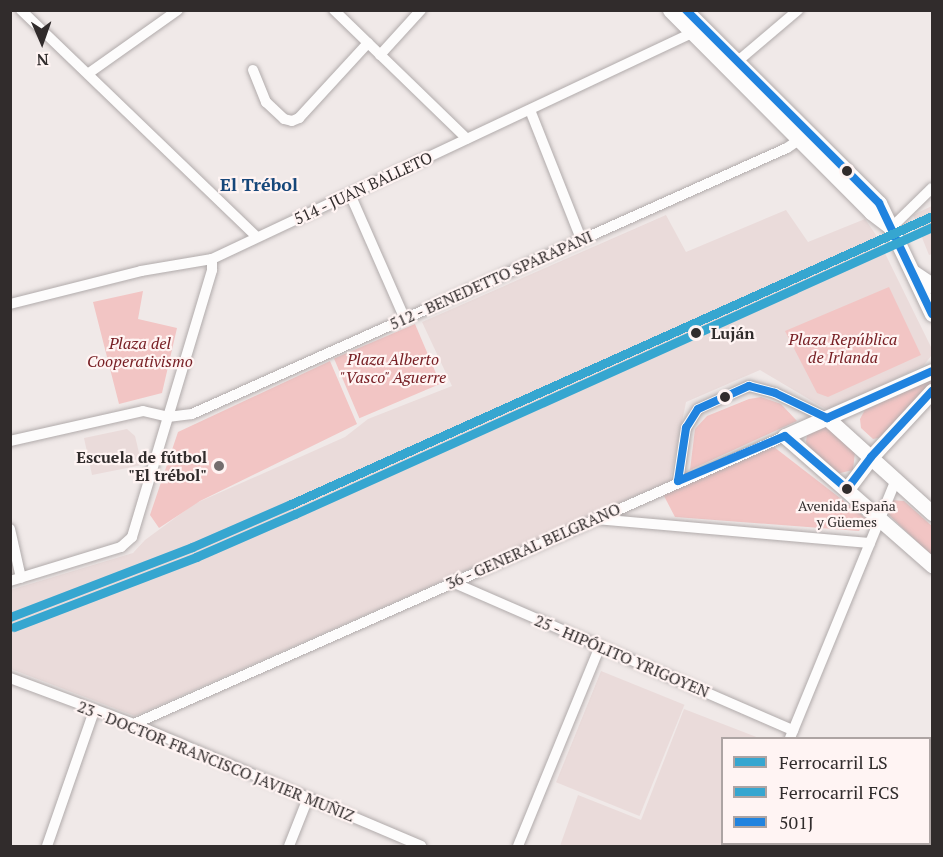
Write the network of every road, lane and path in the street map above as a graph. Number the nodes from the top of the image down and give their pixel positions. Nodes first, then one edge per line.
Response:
1 (21, 10) edge
2 (178, 10) edge
3 (334, 10) edge
4 (421, 10) edge
5 (670, 10) edge
6 (686, 10) edge
7 (798, 10) edge
8 (695, 29) junction
9 (368, 43) junction
10 (380, 55) junction
11 (733, 65) junction
12 (253, 70) dead end
13 (88, 73) junction
14 (530, 110) junction
15 (805, 136) junction
16 (467, 139) junction
17 (933, 188) edge
18 (350, 194) junction
19 (891, 228) junction
20 (257, 237) junction
21 (581, 239) junction
22 (212, 259) junction
23 (914, 273) junction
24 (933, 285) edge
25 (10, 304) edge
26 (933, 314) edge
27 (405, 318) junction
28 (933, 371) edge
29 (933, 391) edge
30 (168, 417) junction
31 (827, 418) junction
32 (785, 436) junction
33 (10, 441) edge
34 (871, 457) junction
35 (896, 480) junction
36 (678, 481) junction
37 (847, 489) junction
38 (933, 513) edge
39 (880, 518) junction
40 (593, 519) junction
41 (10, 529) edge
42 (870, 543) junction
43 (933, 565) edge
44 (16, 580) edge
45 (452, 582) junction
46 (600, 646) junction
47 (10, 678) edge
48 (94, 711) junction
49 (134, 724) junction
50 (791, 734) edge
51 (308, 798) junction
52 (47, 846) edge
53 (289, 846) edge
54 (421, 846) edge
55 (518, 846) edge

1 - 13 street
2 - 13 street
3 - 9 street
4 - 10 street
5 - 8 main road
6 - 8 main road
7 - 11 street
8 - 11 main road
8 - 14 street, 514 - JUAN BALLETO
9 - 10 street
9 - 12 street
10 - 16 street
11 - 15 main road
13 - 20 street
14 - 16 street, 514 - JUAN BALLETO
14 - 21 street
15 - 19 main road
15 - 21 street, 512 - BENEDETTO SPARAPANI
16 - 18 street, 514 - JUAN BALLETO
17 - 19 street
18 - 20 street, 514 - JUAN BALLETO
18 - 27 street
19 - 23 main road
20 - 22 street, 514 - JUAN BALLETO
21 - 27 street, 512 - BENEDETTO SPARAPANI
22 - 25 street, 514 - JUAN BALLETO
22 - 30 street
23 - 24 main road
23 - 26 main road
27 - 30 street, 512 - BENEDETTO SPARAPANI
28 - 31 main road, 36 - GENERAL BELGRANO
29 - 34 main road
30 - 33 street
30 - 44 street
31 - 32 main road, 36 - GENERAL BELGRANO
31 - 34 main road
31 - 36 street
32 - 36 street, 36 - GENERAL BELGRANO
32 - 37 main road
34 - 35 main road
34 - 37 main road
35 - 38 main road
35 - 39 street
36 - 40 street, 36 - GENERAL BELGRANO
37 - 39 main road
39 - 42 street
39 - 43 main road
40 - 42 street
40 - 45 street, 36 - GENERAL BELGRANO
41 - 44 street
42 - 50 street
45 - 46 street, 25 - HIPÓLITO YRIGOYEN
45 - 49 street, 36 - GENERAL BELGRANO
46 - 50 street, 25 - HIPÓLITO YRIGOYEN
46 - 55 street
47 - 48 street, 23 - DOCTOR FRANCISCO JAVIER MUÑIZ
48 - 49 street, 23 - DOCTOR FRANCISCO JAVIER MUÑIZ
48 - 52 street
49 - 51 street, 23 - DOCTOR FRANCISCO JAVIER MUÑIZ
51 - 53 street
51 - 54 street, 23 - DOCTOR FRANCISCO JAVIER MUÑIZ

